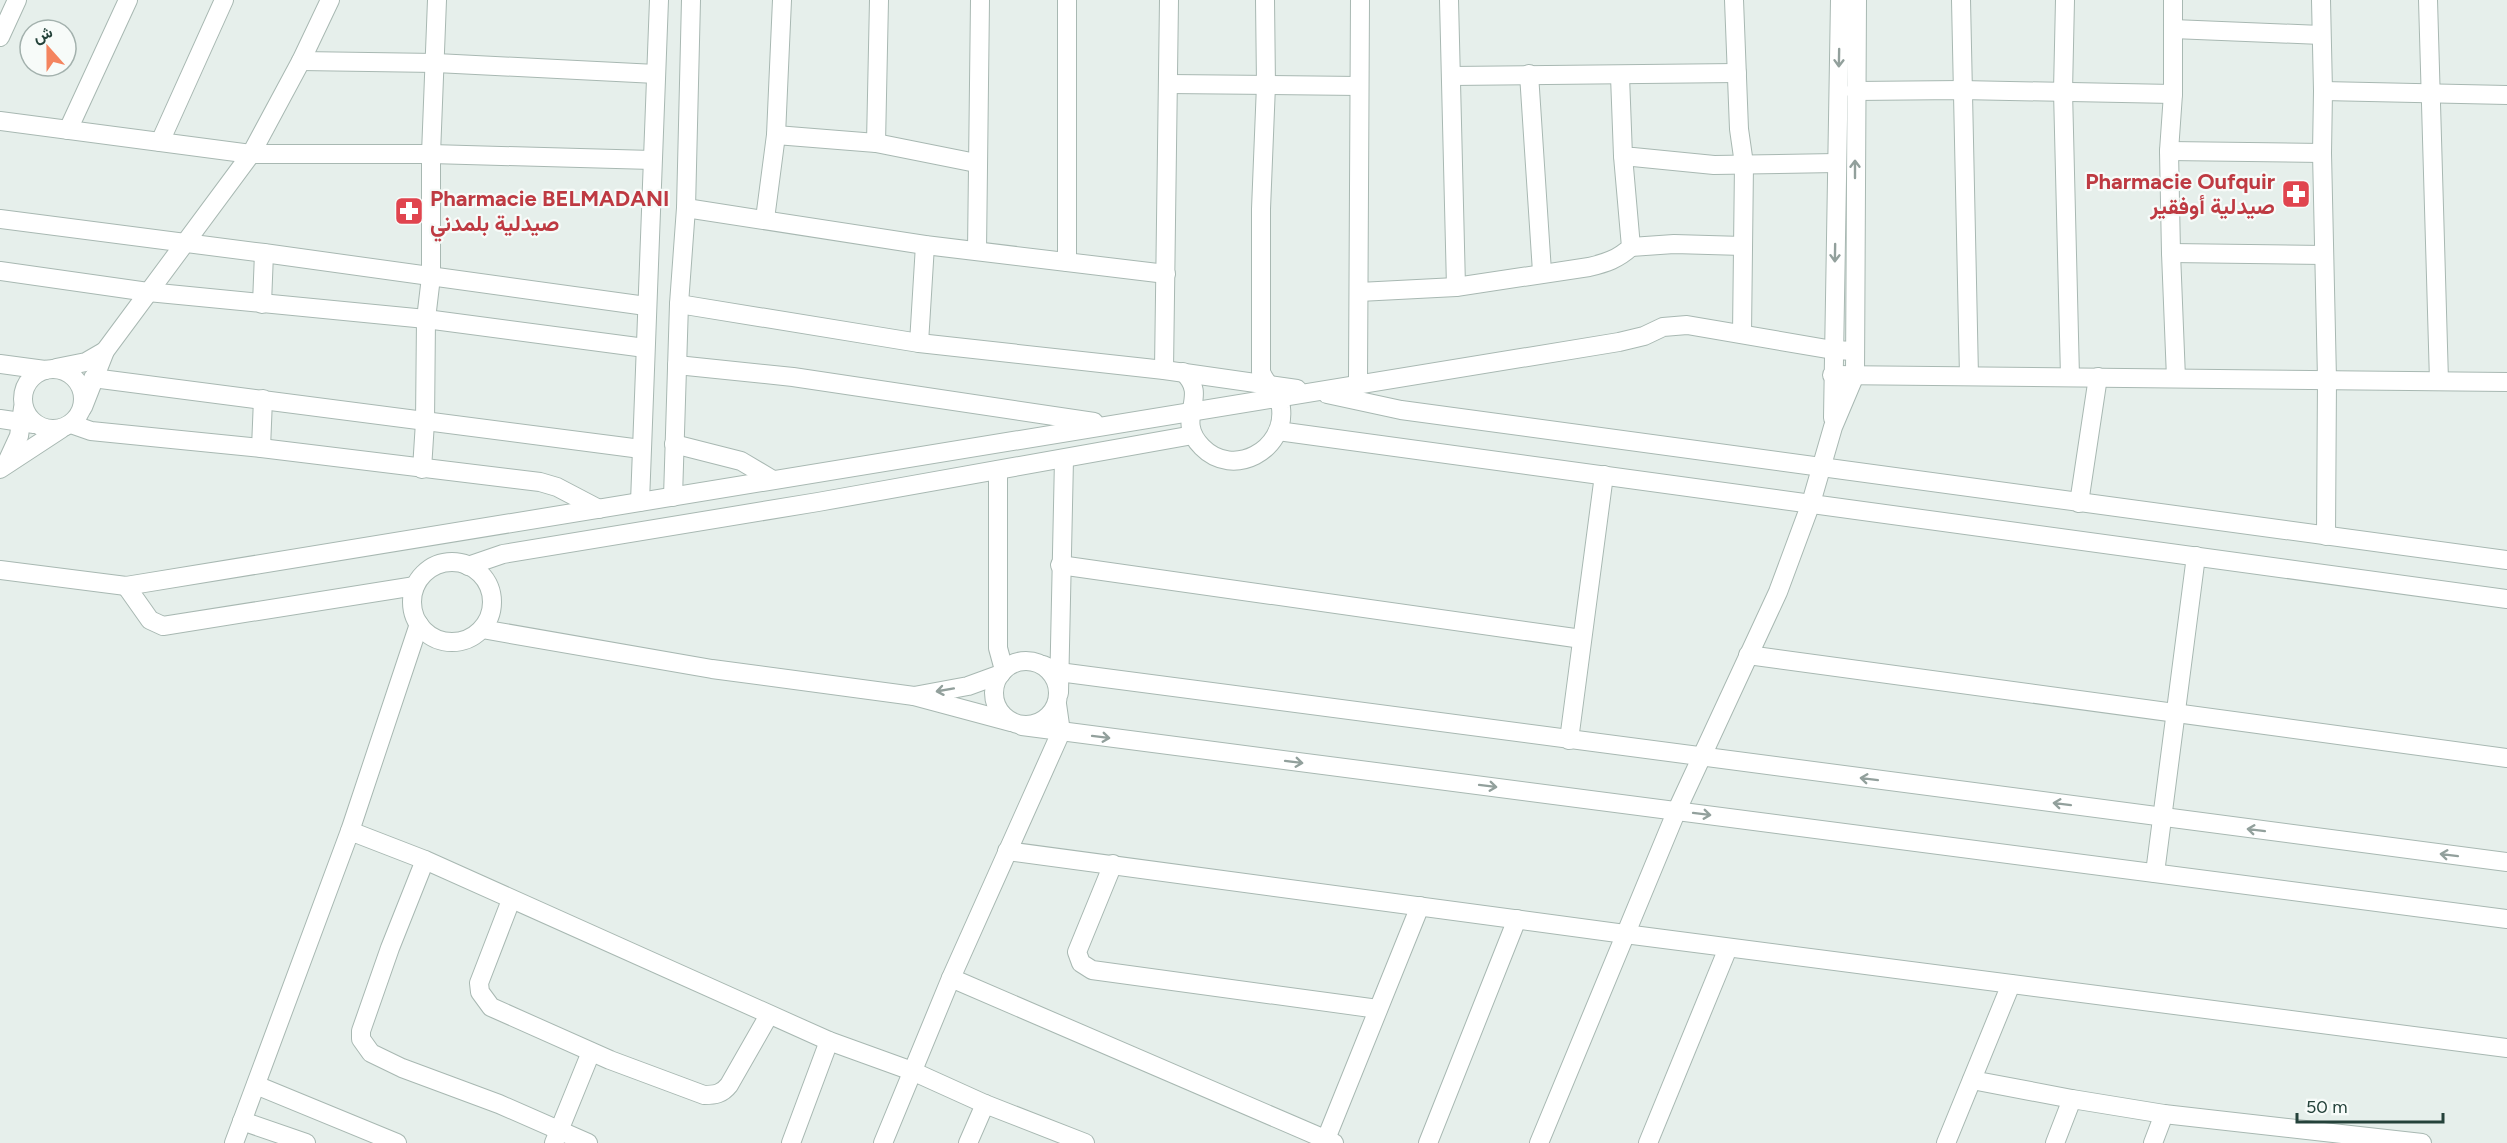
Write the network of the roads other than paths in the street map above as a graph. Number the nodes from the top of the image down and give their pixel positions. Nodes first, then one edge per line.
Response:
1 (17, 0) edge
2 (128, 0) edge
3 (224, 0) edge
4 (330, 0) edge
5 (437, 0) edge
6 (659, 0) edge
7 (691, 0) edge
8 (782, 0) edge
9 (879, 0) edge
10 (980, 0) edge
11 (1067, 0) edge
12 (1169, 0) edge
13 (1265, 0) edge
14 (1360, 0) edge
15 (1449, 0) edge
16 (1734, 0) edge
17 (1840, 0) edge
18 (1857, 0) edge
19 (1961, 0) edge
20 (2065, 0) edge
21 (2173, 0) edge
22 (2321, 0) edge
23 (2428, 0) edge
24 (2173, 29) junction
25 (1, 33) edge
26 (2321, 35) junction
27 (301, 61) junction
28 (436, 63) junction
29 (1737, 73) junction
30 (656, 74) junction
31 (1529, 74) junction
32 (1451, 76) junction
33 (1620, 76) junction
34 (1169, 84) junction
35 (1266, 85) junction
36 (1359, 86) junction
37 (1961, 90) junction
38 (1855, 91) junction
39 (2064, 91) junction
40 (2324, 91) junction
41 (2173, 94) junction
42 (2432, 94) junction
43 (2507, 95) edge
44 (0, 121) edge
45 (69, 130) junction
46 (776, 135) junction
47 (160, 142) junction
48 (876, 143) junction
49 (2169, 151) junction
50 (2322, 153) junction
51 (251, 154) junction
52 (431, 154) junction
53 (1623, 156) junction
54 (652, 160) junction
55 (976, 163) junction
56 (1836, 163) junction
57 (1744, 164) junction
58 (686, 208) junction
59 (0, 219) edge
60 (765, 219) junction
61 (186, 244) junction
62 (925, 245) junction
63 (1743, 246) junction
64 (1632, 247) junction
65 (977, 251) junction
66 (264, 253) junction
67 (2170, 253) junction
68 (2324, 255) junction
69 (1067, 262) junction
70 (0, 271) edge
71 (1542, 272) junction
72 (1166, 274) junction
73 (431, 277) junction
74 (1456, 287) junction
75 (148, 292) junction
76 (1359, 292) junction
77 (262, 304) junction
78 (679, 304) junction
79 (646, 306) junction
80 (426, 319) junction
81 (1742, 334) junction
82 (919, 343) junction
83 (645, 348) junction
84 (1833, 350) junction
85 (105, 351) junction
86 (1855, 351) junction
87 (0, 364) edge
88 (676, 365) junction
89 (50, 369) junction
90 (1164, 370) junction
91 (1183, 372) junction
92 (1832, 375) junction
93 (1855, 375) junction
94 (1969, 376) junction
95 (2070, 377) junction
96 (2097, 377) junction
97 (93, 378) junction
98 (1358, 378) dead end
99 (2176, 378) junction
100 (2327, 380) junction
101 (2439, 381) junction
102 (2507, 382) edge
103 (1272, 391) junction
104 (1316, 391) junction
105 (262, 399) junction
106 (83, 407) junction
107 (1190, 412) junction
108 (26, 418) junction
109 (0, 419) edge
110 (425, 422) junction
111 (1111, 425) junction
112 (67, 426) junction
113 (1833, 427) junction
114 (1278, 431) junction
115 (1193, 435) junction
116 (674, 444) junction
117 (261, 448) junction
118 (641, 449) junction
119 (1064, 459) junction
120 (3, 466) edge
121 (1822, 468) junction
122 (422, 469) junction
123 (998, 470) junction
124 (1604, 475) junction
125 (773, 480) junction
126 (673, 497) junction
127 (640, 502) junction
128 (1810, 503) junction
129 (2079, 503) junction
130 (599, 509) junction
131 (2326, 536) junction
132 (2196, 556) junction
133 (2507, 560) edge
134 (1060, 565) junction
135 (468, 566) junction
136 (0, 570) edge
137 (126, 586) junction
138 (415, 586) junction
139 (2507, 599) edge
140 (419, 624) junction
141 (482, 629) junction
142 (1582, 639) junction
143 (1748, 655) junction
144 (1051, 669) junction
145 (1002, 672) junction
146 (914, 696) junction
147 (1058, 698) junction
148 (2174, 713) junction
149 (1018, 724) junction
150 (1061, 732) junction
151 (1569, 740) junction
152 (1701, 757) junction
153 (2507, 758) edge
154 (1677, 810) junction
155 (2161, 817) junction
156 (350, 831) junction
157 (1007, 851) junction
158 (425, 860) junction
159 (2507, 862) edge
160 (1113, 864) junction
161 (2155, 873) junction
162 (511, 900) junction
163 (1420, 906) junction
164 (2507, 919) edge
165 (1517, 920) junction
166 (1625, 934) junction
167 (1728, 948) junction
168 (951, 978) junction
169 (2011, 984) junction
170 (1378, 1009) junction
171 (769, 1015) junction
172 (830, 1041) junction
173 (2507, 1048) edge
174 (591, 1052) junction
175 (912, 1071) junction
176 (1972, 1080) junction
177 (256, 1085) junction
178 (2072, 1099) junction
179 (985, 1104) junction
180 (2164, 1114) junction
181 (242, 1121) junction
182 (557, 1137) edge
183 (1060, 1138) edge
184 (1330, 1141) edge
185 (234, 1143) edge
186 (306, 1143) edge
187 (397, 1143) edge
188 (588, 1143) edge
189 (791, 1143) edge
190 (883, 1143) edge
191 (968, 1143) edge
192 (1085, 1143) edge
193 (1428, 1143) edge
194 (1539, 1143) edge
195 (1648, 1143) edge
196 (1946, 1143) edge
197 (2055, 1143) edge
198 (2152, 1143) edge
199 (2422, 1143) edge

1 - 25 street
2 - 45 street
3 - 47 street
4 - 27 street
5 - 28 street
6 - 30 street
7 - 58 street
8 - 46 street
9 - 48 street
10 - 55 street
11 - 69 street
12 - 34 street
13 - 35 street
14 - 36 street
15 - 32 street
16 - 29 street
17 -> 56 street
18 - 38 street
19 - 37 street
20 - 39 street
21 - 24 street
22 - 26 street
23 - 42 street
24 - 26 street
24 - 41 street
26 - 40 street
27 - 28 street
27 - 51 street
28 - 30 street
28 - 52 street
29 - 33 street
29 - 57 street
30 - 54 street
31 - 32 street
31 - 33 street
31 - 71 street
32 - 74 street
33 - 53 street
34 - 35 street
34 - 72 street
35 - 36 street
35 - 103 street
36 - 76 street
37 - 38 street
37 - 39 street
37 - 94 street
86 -> 38 street
39 - 41 street
39 - 95 street
40 - 42 street
40 - 50 street
41 - 49 street
42 - 43 street
42 - 101 street
44 - 45 street
45 - 47 street
46 - 48 street
46 - 60 street
47 - 51 street
48 - 55 street
49 - 50 street
49 - 67 street
50 - 68 street
51 - 52 street
51 - 61 street
52 - 54 street
52 - 73 street
53 - 57 street
53 - 64 street
54 - 79 street
55 - 65 street
56 - 57 street
56 -> 84 street
57 - 63 street
58 - 60 street
58 - 78 street
59 - 61 street
60 - 62 street
61 - 66 street
61 - 75 street
62 - 65 street
62 - 82 street
63 - 64 street
63 - 81 street
64 - 71 street
65 - 69 street
66 - 73 street
66 - 77 street
67 - 68 street
67 - 99 street
68 - 100 street
69 - 72 street
70 - 75 street
71 - 74 street
72 - 90 street
73 - 79 street
73 - 80 street
74 - 76 street
75 - 77 street
75 - 85 street
76 - 98 street
77 - 80 street
78 - 82 street
78 - 88 street
79 - 83 street
80 - 83 street
80 - 110 street
81 - 84 street
81 - 104 street
82 - 90 street
83 - 118 street
84 - 86 street
84 - 92 street
85 - 89 street
85 - 97 street
86 - 93 street
87 - 89 street
88 - 111 street
88 - 116 street
89 - 106 street
89 - 108 street
90 - 91 street
91 - 103 street
91 - 107 street
92 - 93 street
92 - 113 street
93 - 94 street
93 - 113 street
94 - 95 street
95 - 96 street
96 - 99 street
96 - 129 street
97 - 105 street
97 - 106 street
99 - 100 street
100 - 101 street
100 - 131 street
101 - 102 street
103 - 104 street
103 - 107 street
103 - 114 street
104 - 121 street
105 - 110 street
105 - 117 street
106 - 112 street
107 - 111 street
107 - 115 street
108 - 109 street
108 - 112 street
108 - 120 street
110 - 118 street
110 - 122 street
111 - 125 street
112 - 117 street
112 - 120 street
113 - 121 street
114 - 115 street
114 - 124 street
115 - 119 street
116 - 125 street
116 - 126 street
117 - 122 street
118 - 127 street
119 - 123 street
119 - 134 street
121 - 128 street
121 - 129 street
122 - 130 street
123 - 135 street
123 - 145 street
124 - 128 street
124 - 142 street
125 - 126 street
126 - 127 street
127 - 130 street
128 - 132 street
128 - 143 street
129 - 131 street
130 - 137 street
131 - 133 street
132 - 139 street
132 - 148 street
134 - 142 street
134 - 144 street
135 - 138 street
135 - 141 street
136 - 137 street
137 - 138 street
138 - 140 street
140 - 141 street
140 - 156 street
141 - 146 street
142 - 151 street
143 - 148 street
143 - 152 street
144 - 145 street
144 - 147 street
144 - 151 street
145 -> 146 street
145 - 149 street
146 - 149 street
147 - 149 street
147 - 150 street
148 - 153 street
148 - 155 street
149 - 150 street
150 -> 154 street
150 - 157 street
151 - 152 street
152 - 154 street
155 -> 152 street
154 -> 161 street
154 - 166 street
159 -> 155 street
155 - 161 street
156 - 158 street
156 - 177 street
157 - 160 street
157 - 168 street
158 - 162 street
158 - 182 street
160 - 163 street
160 - 170 street
161 - 164 street
162 - 171 street
162 - 174 street
163 - 165 street
163 - 170 street
165 - 166 street
165 - 193 street
166 - 167 street
166 - 194 street
167 - 169 street
167 - 195 street
168 - 175 street
168 - 184 street
169 - 173 street
169 - 176 street
170 - 184 street
171 - 172 street
171 - 174 street
172 - 175 street
172 - 189 street
174 - 182 street
175 - 179 street
175 - 190 street
176 - 178 street
176 - 196 street
177 - 181 street
177 - 187 street
178 - 180 street
178 - 197 street
179 - 183 street
179 - 191 street
180 - 198 street
180 - 199 street
181 - 185 street
181 - 186 street
182 - 188 street
183 - 192 street

